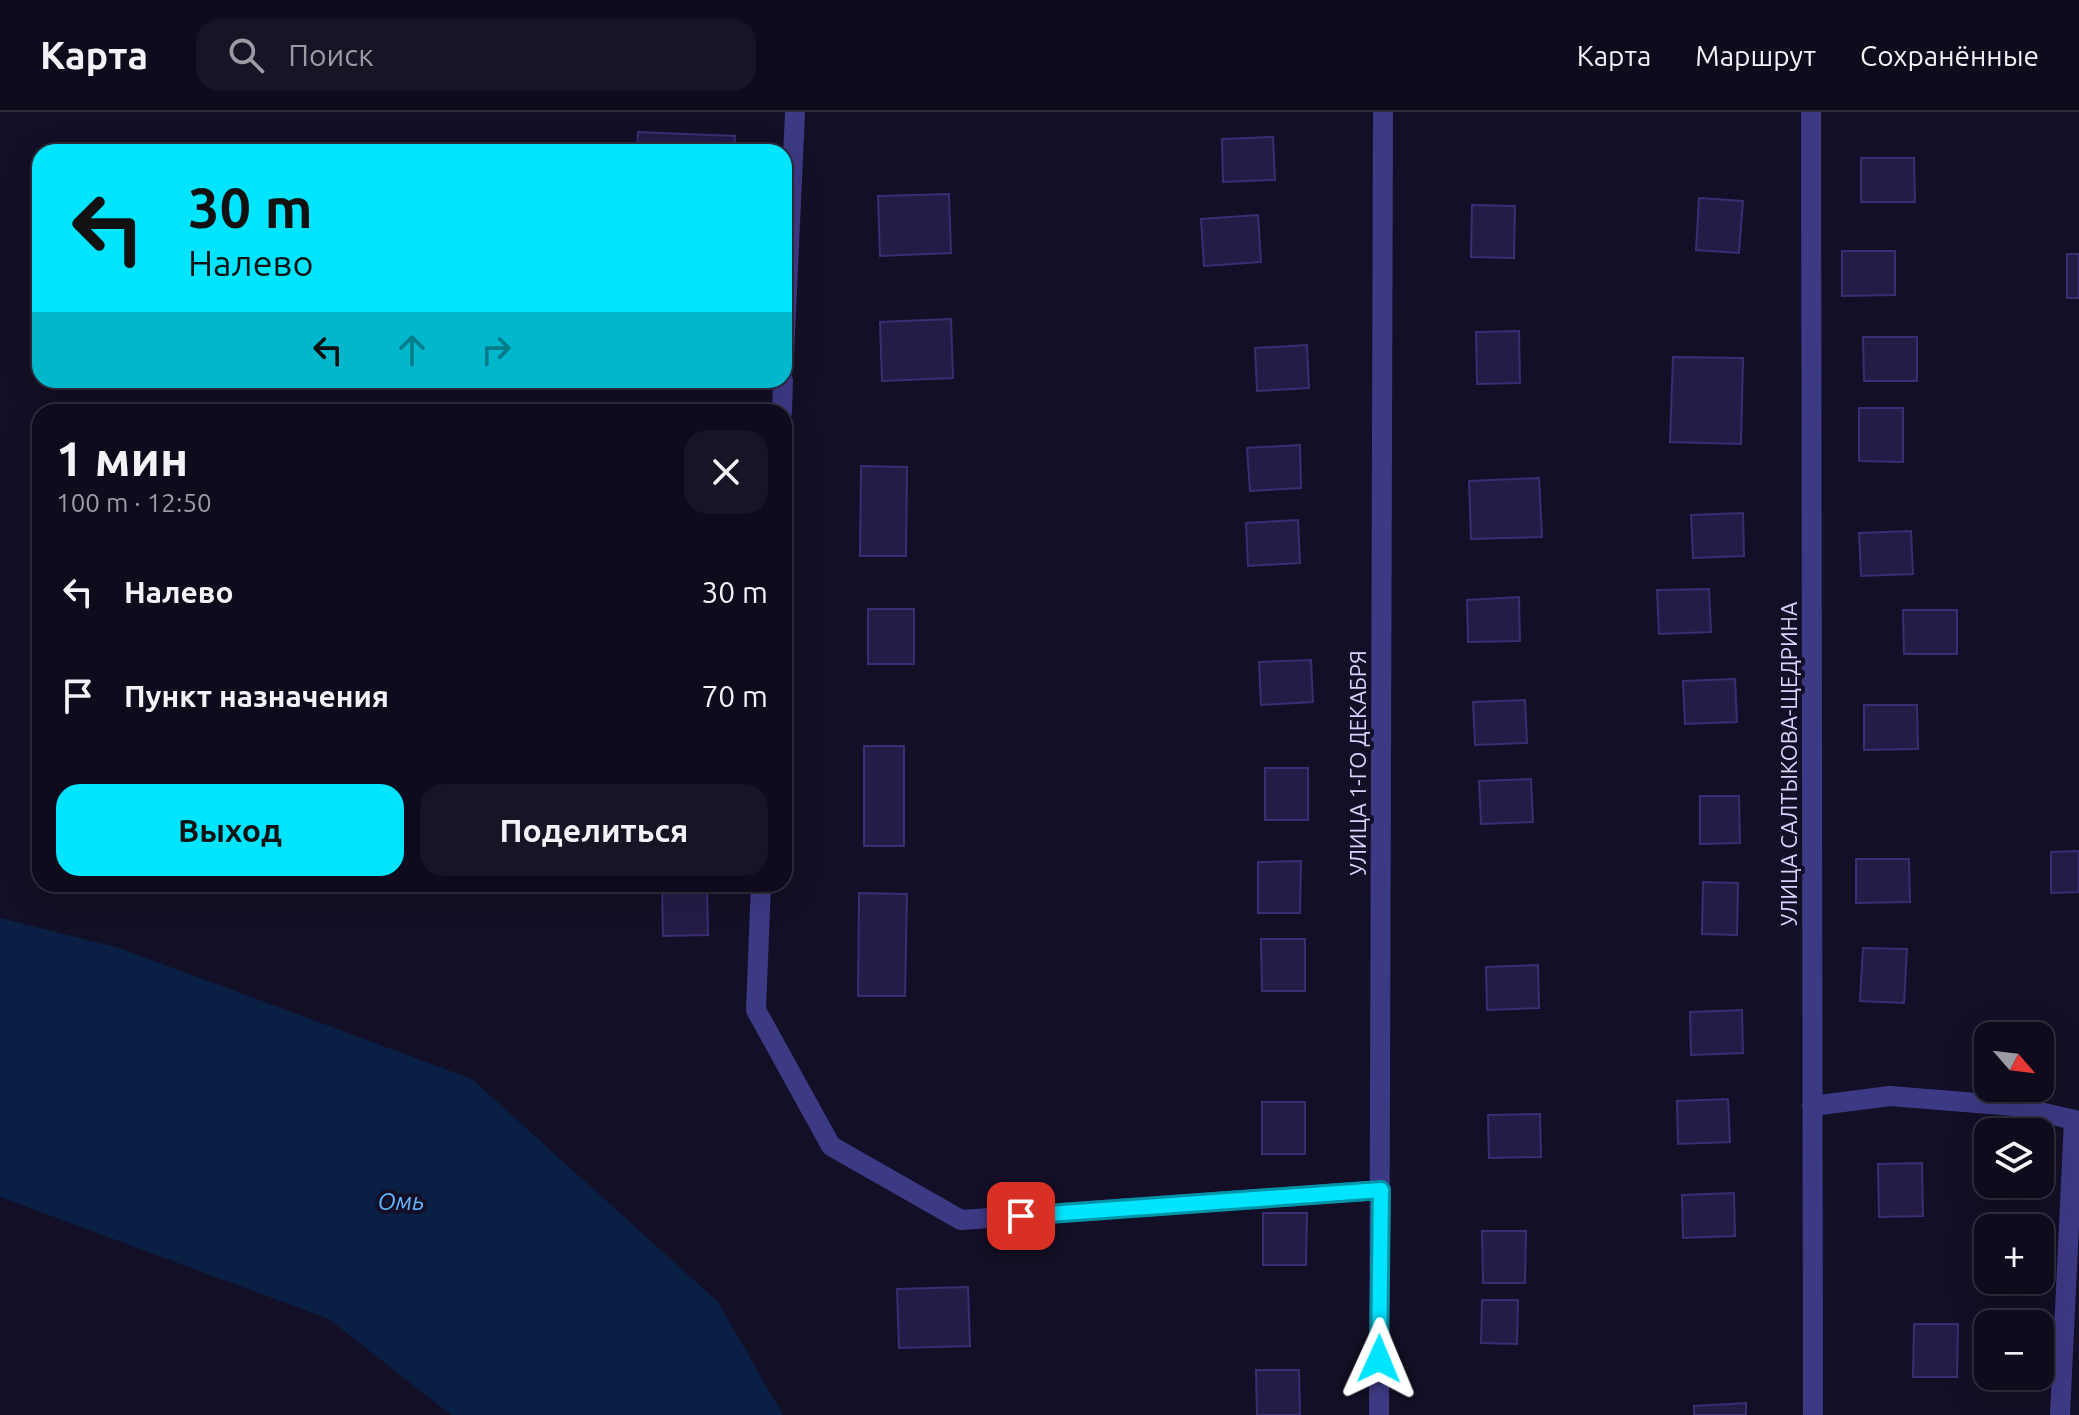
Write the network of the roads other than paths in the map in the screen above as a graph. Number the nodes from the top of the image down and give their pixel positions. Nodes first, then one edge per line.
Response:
1 (795, 112) edge
2 (1383, 112) edge
3 (1811, 112) edge
4 (792, 179) edge
5 (761, 892) edge
6 (1812, 1106) junction
7 (2077, 1120) edge
8 (1381, 1190) junction
9 (1379, 1415) edge
10 (1813, 1415) edge
11 (2060, 1415) edge

1 - 4 street
2 - 8 street, УЛИЦА 1-ГО ДЕКАБРЯ
3 - 6 street, УЛИЦА САЛТЫКОВА-ЩЕДРИНА
5 - 8 street
6 - 7 street
6 - 10 street, УЛИЦА САЛТЫКОВА-ЩЕДРИНА
7 - 11 street
8 - 9 street, УЛИЦА 1-ГО ДЕКАБРЯ

